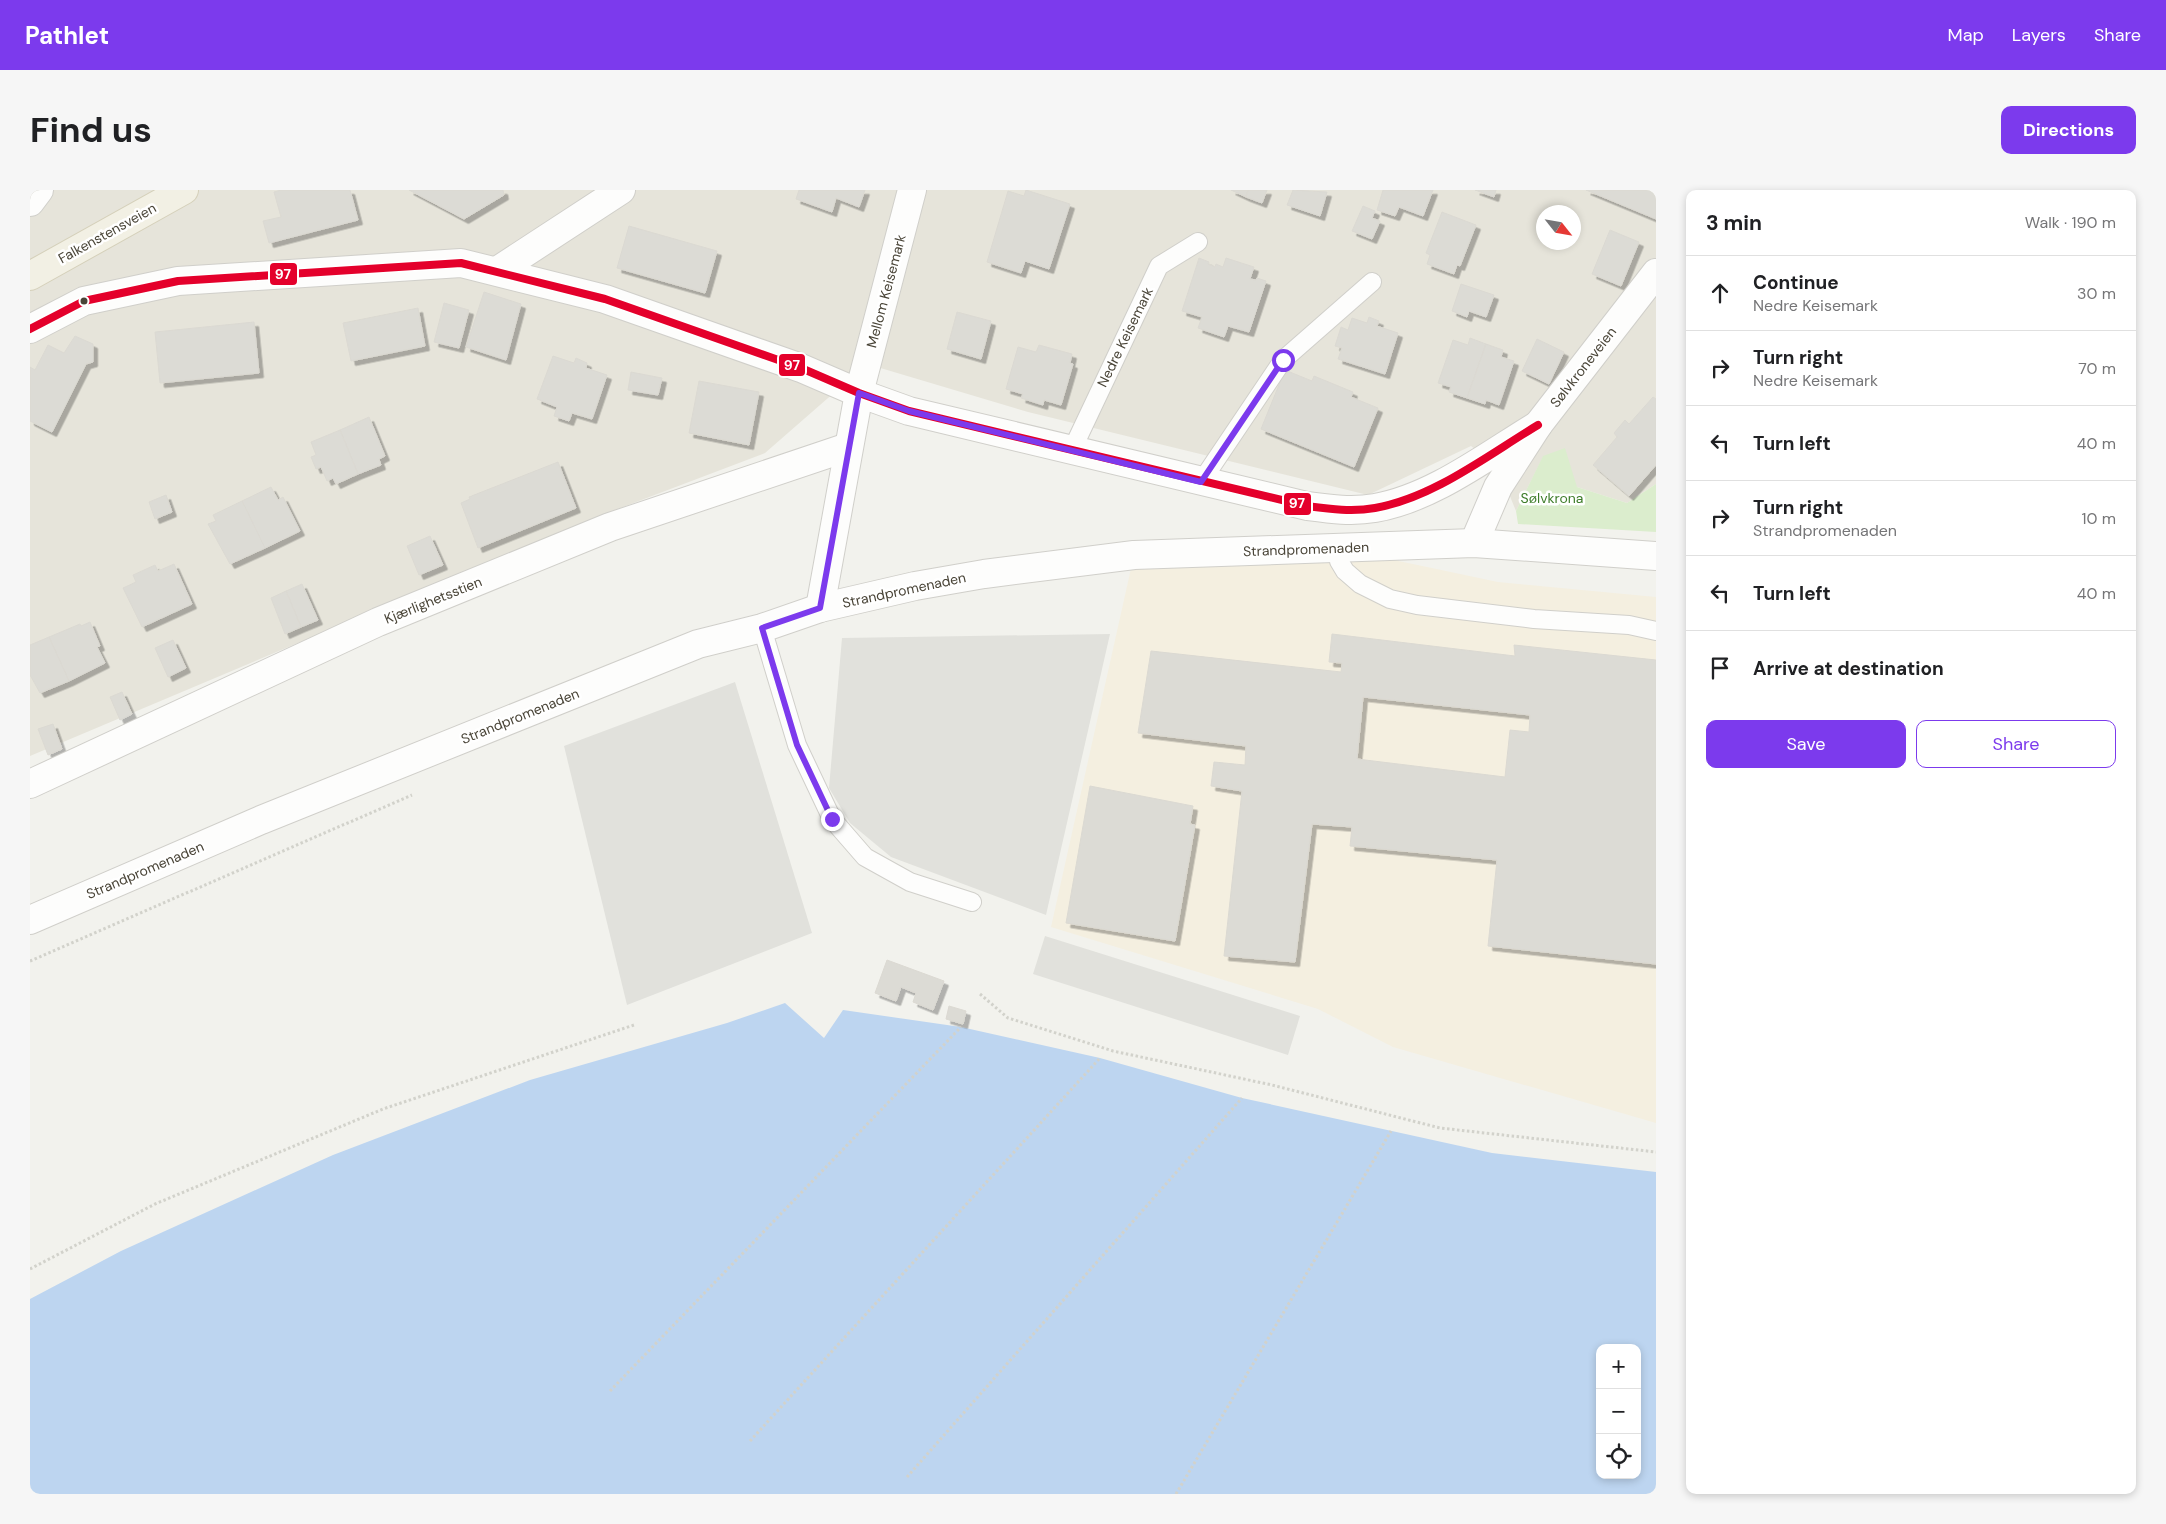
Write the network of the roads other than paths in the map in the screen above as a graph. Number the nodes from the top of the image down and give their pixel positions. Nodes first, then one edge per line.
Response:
1 (40, 190) edge
2 (184, 190) edge
3 (621, 190) edge
4 (912, 190) edge
5 (30, 202) edge
6 (1198, 242) dead end
7 (497, 272) junction
8 (1656, 273) edge
9 (30, 276) edge
10 (1372, 282) dead end
11 (30, 329) edge
12 (859, 393) junction
13 (1538, 425) junction
14 (848, 447) junction
15 (1072, 450) junction
16 (1201, 482) junction
17 (1474, 543) junction
18 (1337, 548) junction
19 (1656, 556) edge
20 (820, 608) junction
21 (762, 628) junction
22 (1656, 631) edge
23 (30, 784) edge
24 (972, 902) dead end
25 (30, 920) edge

1 - 5 street
2 - 9 main road, Falkenstensveien
3 - 7 street
4 - 12 street, Mellom Keisemark
6 - 15 lane, Nedre Keisemark
7 - 11 street
7 - 12 street
8 - 13 street, Sølvkroneveien
10 - 16 lane
12 - 14 street, Mellom Keisemark
12 - 15 street
13 - 16 street
13 - 17 street, Sølvkroneveien
14 - 20 street, Mellom Keisemark
14 - 23 street, Kjærlighetsstien
15 - 16 street
17 - 18 street, Strandpromenaden
17 - 19 street, Strandpromenaden
18 - 20 street, Strandpromenaden
18 - 22 lane
20 - 21 street, Strandpromenaden
21 - 24 lane
21 - 25 street, Strandpromenaden

